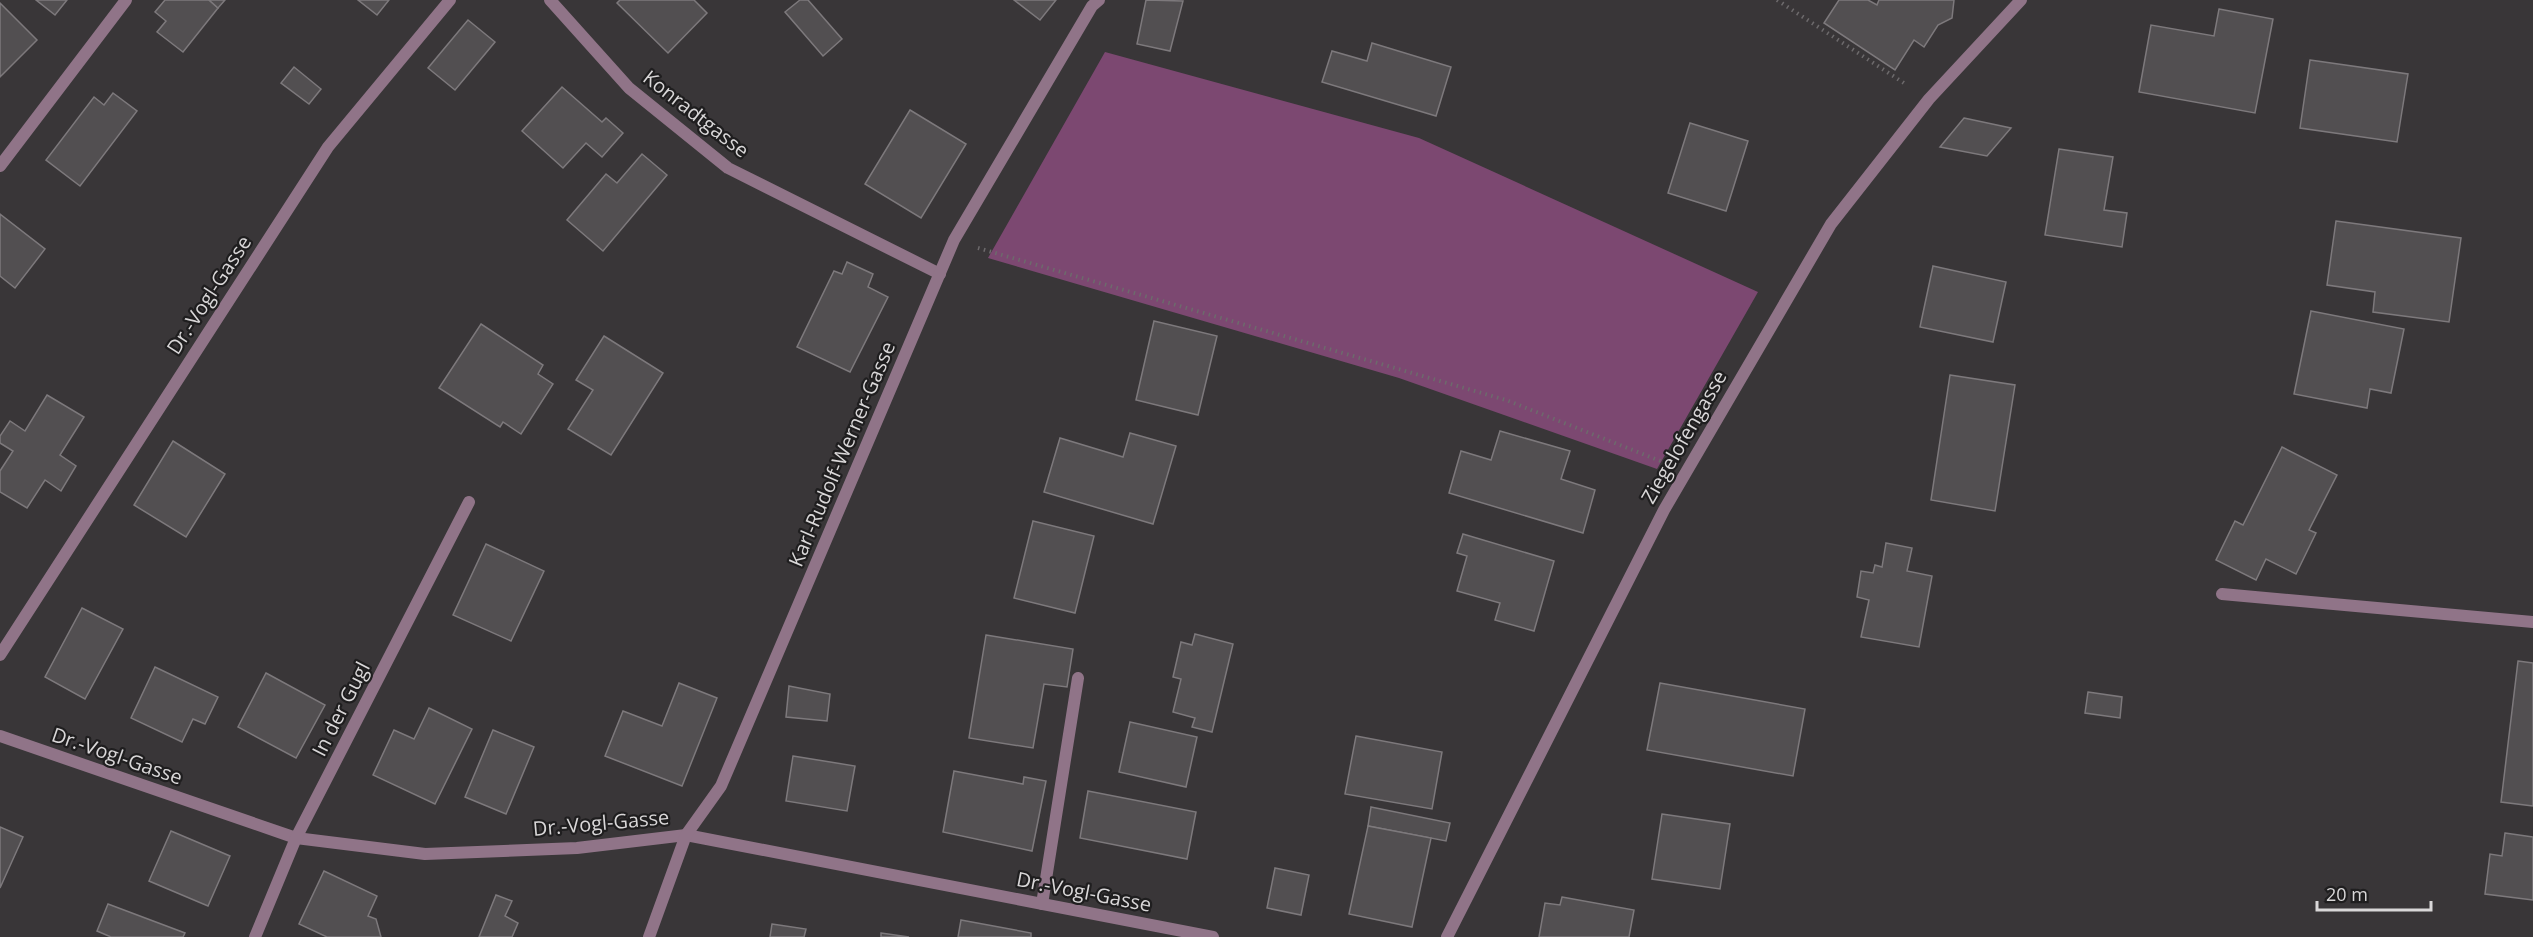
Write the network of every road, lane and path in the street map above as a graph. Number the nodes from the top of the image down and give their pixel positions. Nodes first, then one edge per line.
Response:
1 (126, 0) edge
2 (450, 0) edge
3 (550, 0) edge
4 (1099, 0) edge
5 (1777, 0) edge
6 (2021, 0) edge
7 (1929, 99) junction
8 (0, 166) edge
9 (954, 240) junction
10 (940, 274) junction
11 (1687, 470) junction
12 (469, 502) dead end
13 (2222, 594) dead end
14 (2533, 622) edge
15 (0, 655) edge
16 (1078, 678) dead end
17 (0, 736) edge
18 (687, 835) junction
19 (296, 838) junction
20 (1042, 904) junction
21 (255, 937) edge
22 (649, 937) edge
23 (1213, 937) edge
24 (1447, 937) edge

1 - 8 street
2 - 15 street, Dr.-Vogl-Gasse
3 - 10 street, Konradtgasse
4 - 9 street, Karl-Rudolf-Werner-Gasse
5 - 7 path
6 - 7 street, Ziegelofengasse
7 - 11 street, Ziegelofengasse
9 - 10 street, Karl-Rudolf-Werner-Gasse
9 - 11 path
10 - 18 street, Karl-Rudolf-Werner-Gasse
11 - 24 street, Ziegelofengasse
12 - 19 street, In der Gugl
13 - 14 street
16 - 20 street
17 - 19 street, Dr.-Vogl-Gasse
18 - 19 street, Dr.-Vogl-Gasse
18 - 20 street, Dr.-Vogl-Gasse
18 - 22 street, Karl-Rudolf-Werner-Gasse
19 - 21 street, In der Gugl
20 - 23 street, Dr.-Vogl-Gasse

